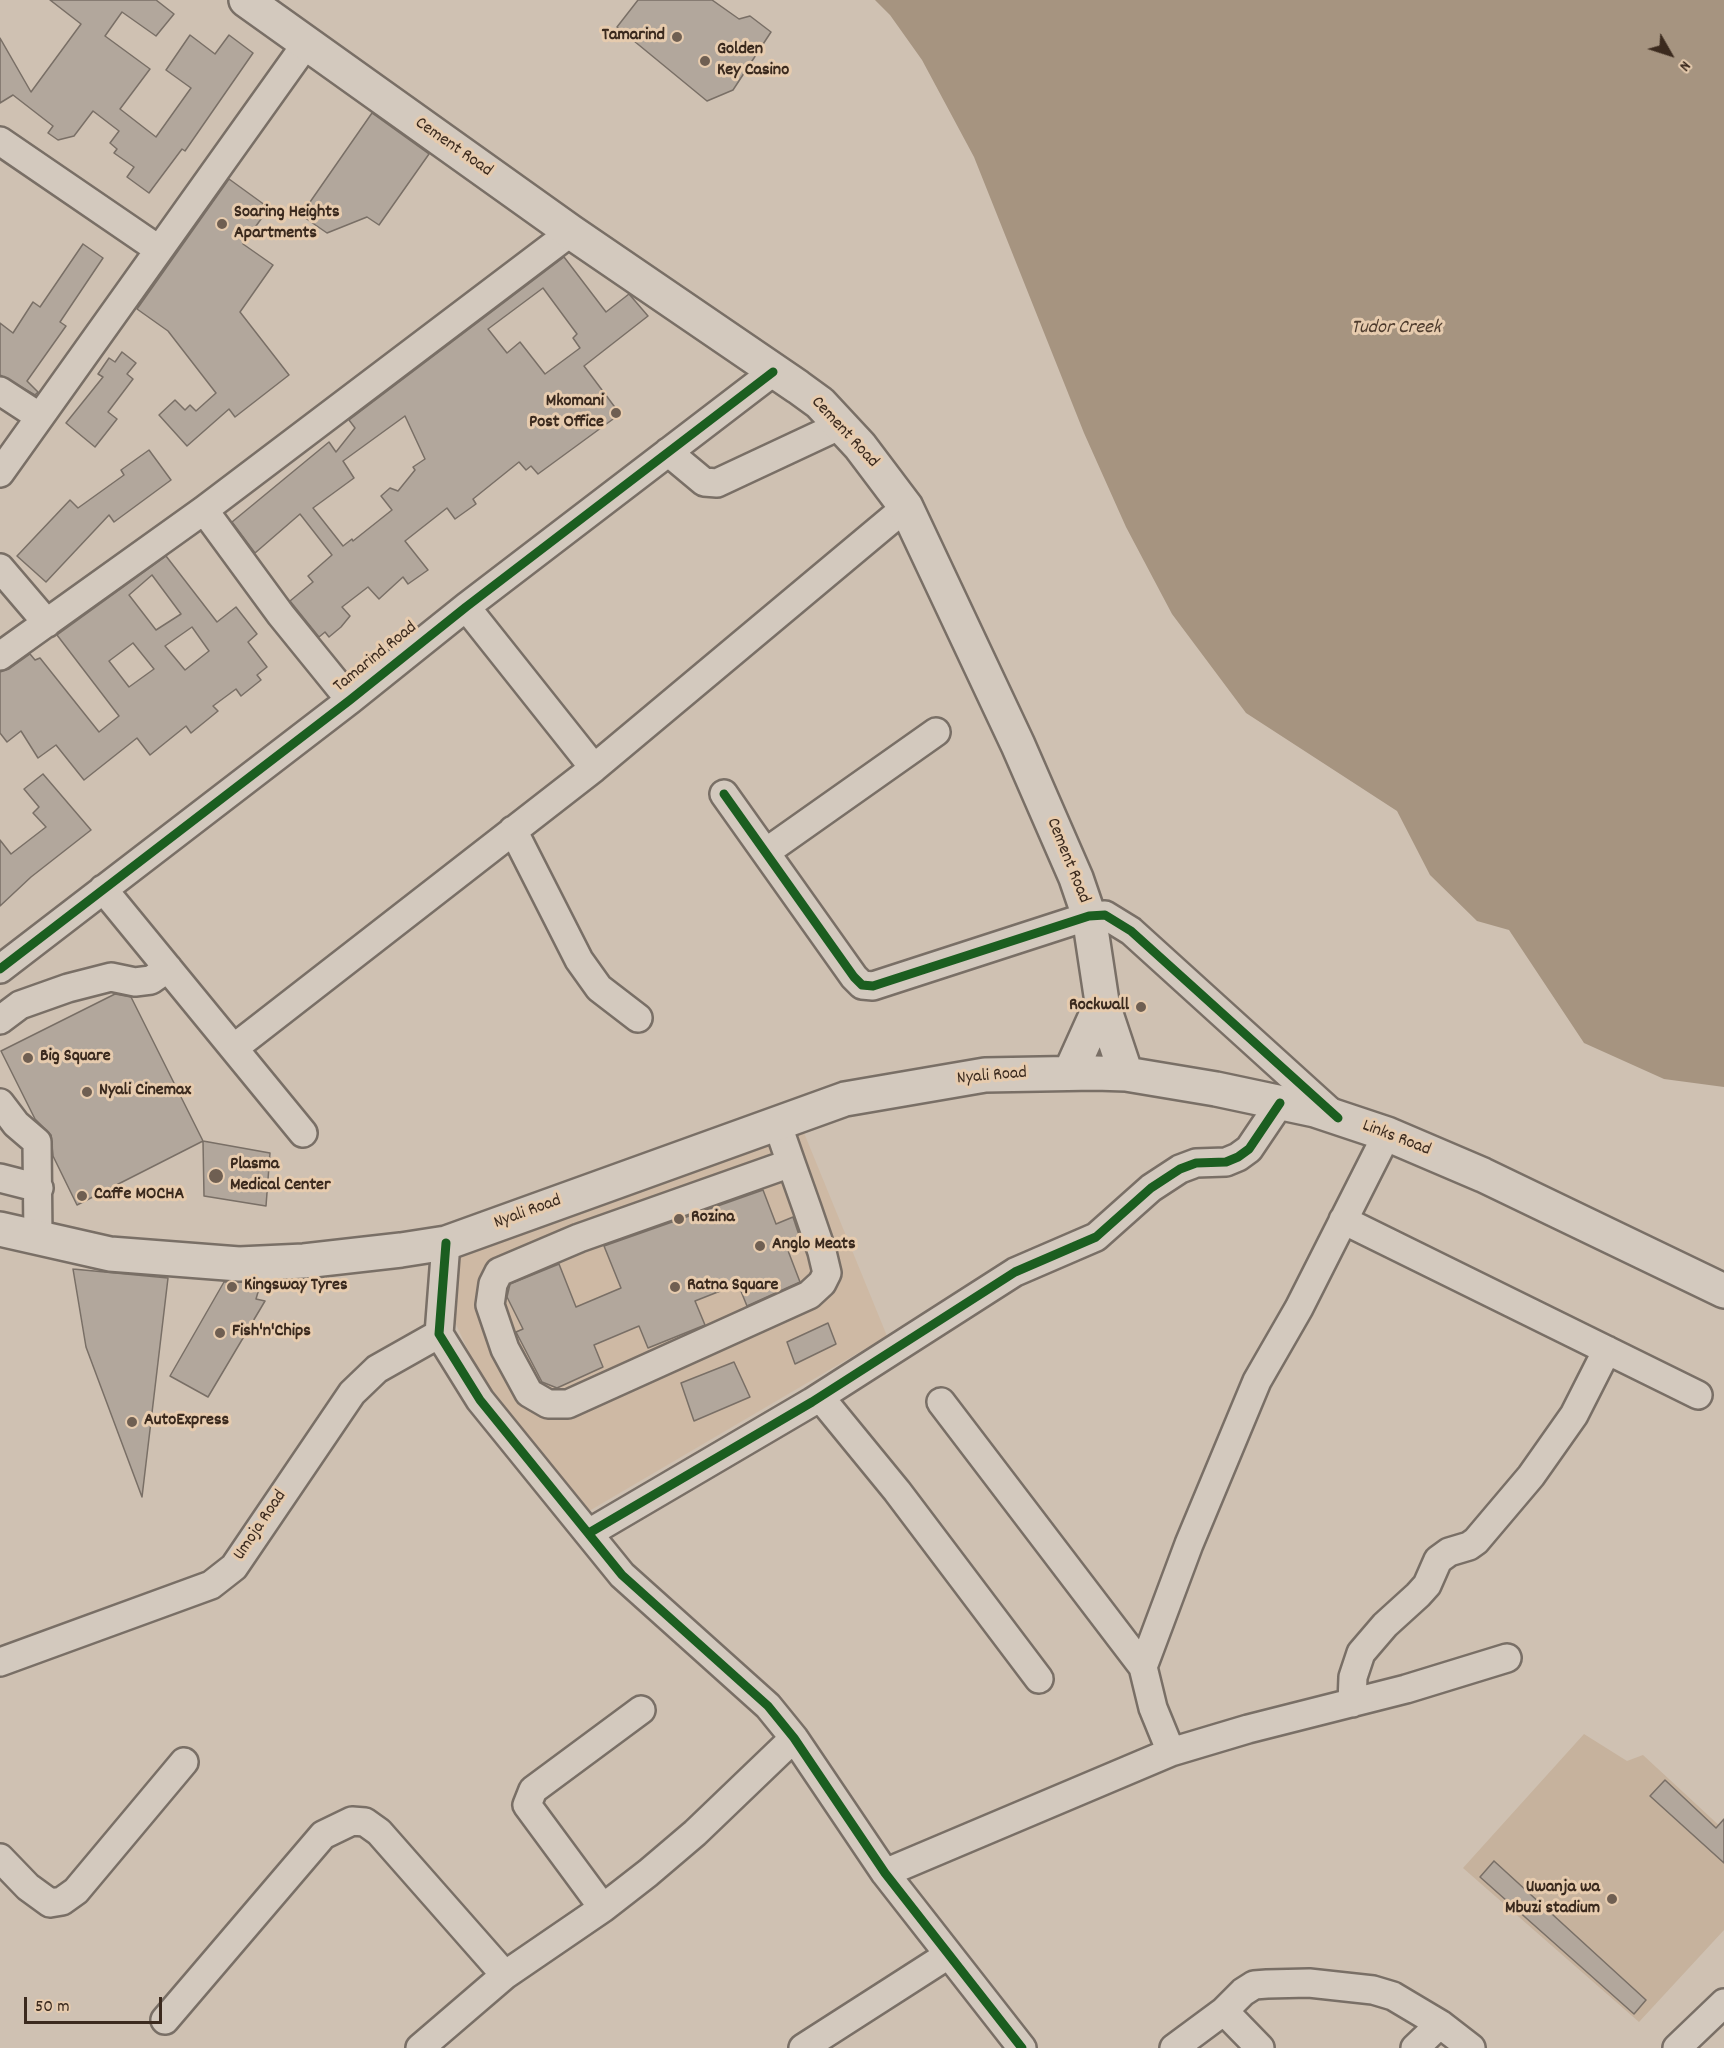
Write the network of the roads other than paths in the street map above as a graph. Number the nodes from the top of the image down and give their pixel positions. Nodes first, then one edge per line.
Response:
1 (246, 0) edge
2 (306, 44) junction
3 (0, 141) edge
4 (571, 232) junction
5 (158, 249) junction
6 (773, 372) junction
7 (0, 391) edge
8 (40, 417) junction
9 (841, 425) junction
10 (668, 452) junction
11 (0, 473) edge
12 (906, 507) junction
13 (204, 510) junction
14 (0, 568) edge
15 (466, 607) junction
16 (47, 623) junction
17 (0, 656) edge
18 (350, 700) junction
19 (936, 732) dead end
20 (594, 768) junction
21 (724, 794) dead end
22 (513, 830) junction
23 (766, 852) junction
24 (103, 889) junction
25 (1089, 916) junction
26 (168, 968) junction
27 (0, 969) edge
28 (1102, 1002) junction
29 (638, 1018) dead end
30 (0, 1020) edge
31 (234, 1048) junction
32 (1057, 1073) junction
33 (1126, 1074) junction
34 (0, 1102) edge
35 (1281, 1103) junction
36 (1338, 1118) junction
37 (8, 1123) edge
38 (777, 1123) junction
39 (303, 1133) dead end
40 (1387, 1134) junction
41 (791, 1163) junction
42 (0, 1178) edge
43 (39, 1188) junction
44 (1343, 1220) junction
45 (0, 1229) edge
46 (38, 1238) junction
47 (446, 1243) junction
48 (1724, 1291) edge
49 (439, 1334) junction
50 (1606, 1350) junction
51 (1698, 1395) dead end
52 (820, 1397) junction
53 (941, 1402) dead end
54 (589, 1533) junction
55 (1507, 1658) dead end
56 (0, 1662) edge
57 (1143, 1667) junction
58 (1039, 1679) dead end
59 (1352, 1703) junction
60 (641, 1710) dead end
61 (794, 1738) junction
62 (1171, 1752) junction
63 (184, 1762) dead end
64 (0, 1858) edge
65 (885, 1873) junction
66 (603, 1908) junction
67 (948, 1955) junction
68 (506, 1975) junction
69 (1224, 2012) junction
70 (1721, 2012) edge
71 (165, 2020) dead end
72 (1440, 2024) junction
73 (420, 2048) edge
74 (803, 2048) edge
75 (1022, 2048) edge
76 (1174, 2048) edge
77 (1260, 2048) edge
78 (1415, 2048) edge
79 (1471, 2048) edge
80 (1677, 2048) edge

1 - 2 main road, Cement Road
2 - 4 main road, Cement Road
2 - 5 street
3 - 5 street
4 - 6 main road, Cement Road
4 - 13 street
5 - 8 street
6 - 9 main road, Cement Road
6 - 10 street, Tamarind Road
7 - 8 street
8 - 11 street
9 - 10 street
9 - 12 main road, Cement Road
10 - 15 street, Tamarind Road
12 - 20 street
12 - 25 main road, Cement Road
13 - 16 street
13 - 18 street
14 - 16 street
15 - 18 street, Tamarind Road
15 - 20 street
16 - 17 street
18 - 24 street, Tamarind Road
19 - 23 street
20 - 22 street
21 - 23 street
22 - 29 street
22 - 31 street
23 - 25 street
24 - 26 street
24 - 27 street, Tamarind Road
25 - 28 main road, Cement Road
25 - 36 street
26 - 30 street
26 - 31 street
28 - 32 main road
28 - 33 main road, Cement Road
31 - 39 street
32 - 33 main road, Links Road
32 - 38 main road, Nyali Road
33 - 35 main road, Links Road
34 - 37 street
35 - 36 main road, Links Road
35 - 52 street
36 - 40 main road, Links Road
37 - 43 street
38 - 41 street
38 - 47 main road, Nyali Road
40 - 44 street
40 - 48 main road, Links Road
41 - 41 street
42 - 43 street
43 - 46 street
44 - 50 street
44 - 57 street
45 - 46 main road, Nyali Road
46 - 47 main road, Nyali Road
47 - 49 street
49 - 54 street
49 - 56 street, Umoja Road
50 - 51 street
50 - 59 street
52 - 54 street
52 - 58 street
53 - 57 street
54 - 61 street
55 - 59 street
57 - 62 street
59 - 62 street
60 - 66 street
61 - 65 street
61 - 66 street
62 - 65 street
63 - 64 street
65 - 67 street
66 - 68 street
67 - 74 street
67 - 75 street
68 - 71 street
68 - 73 street
69 - 72 street
69 - 76 street
69 - 77 street
70 - 80 street
72 - 78 street
72 - 79 street

